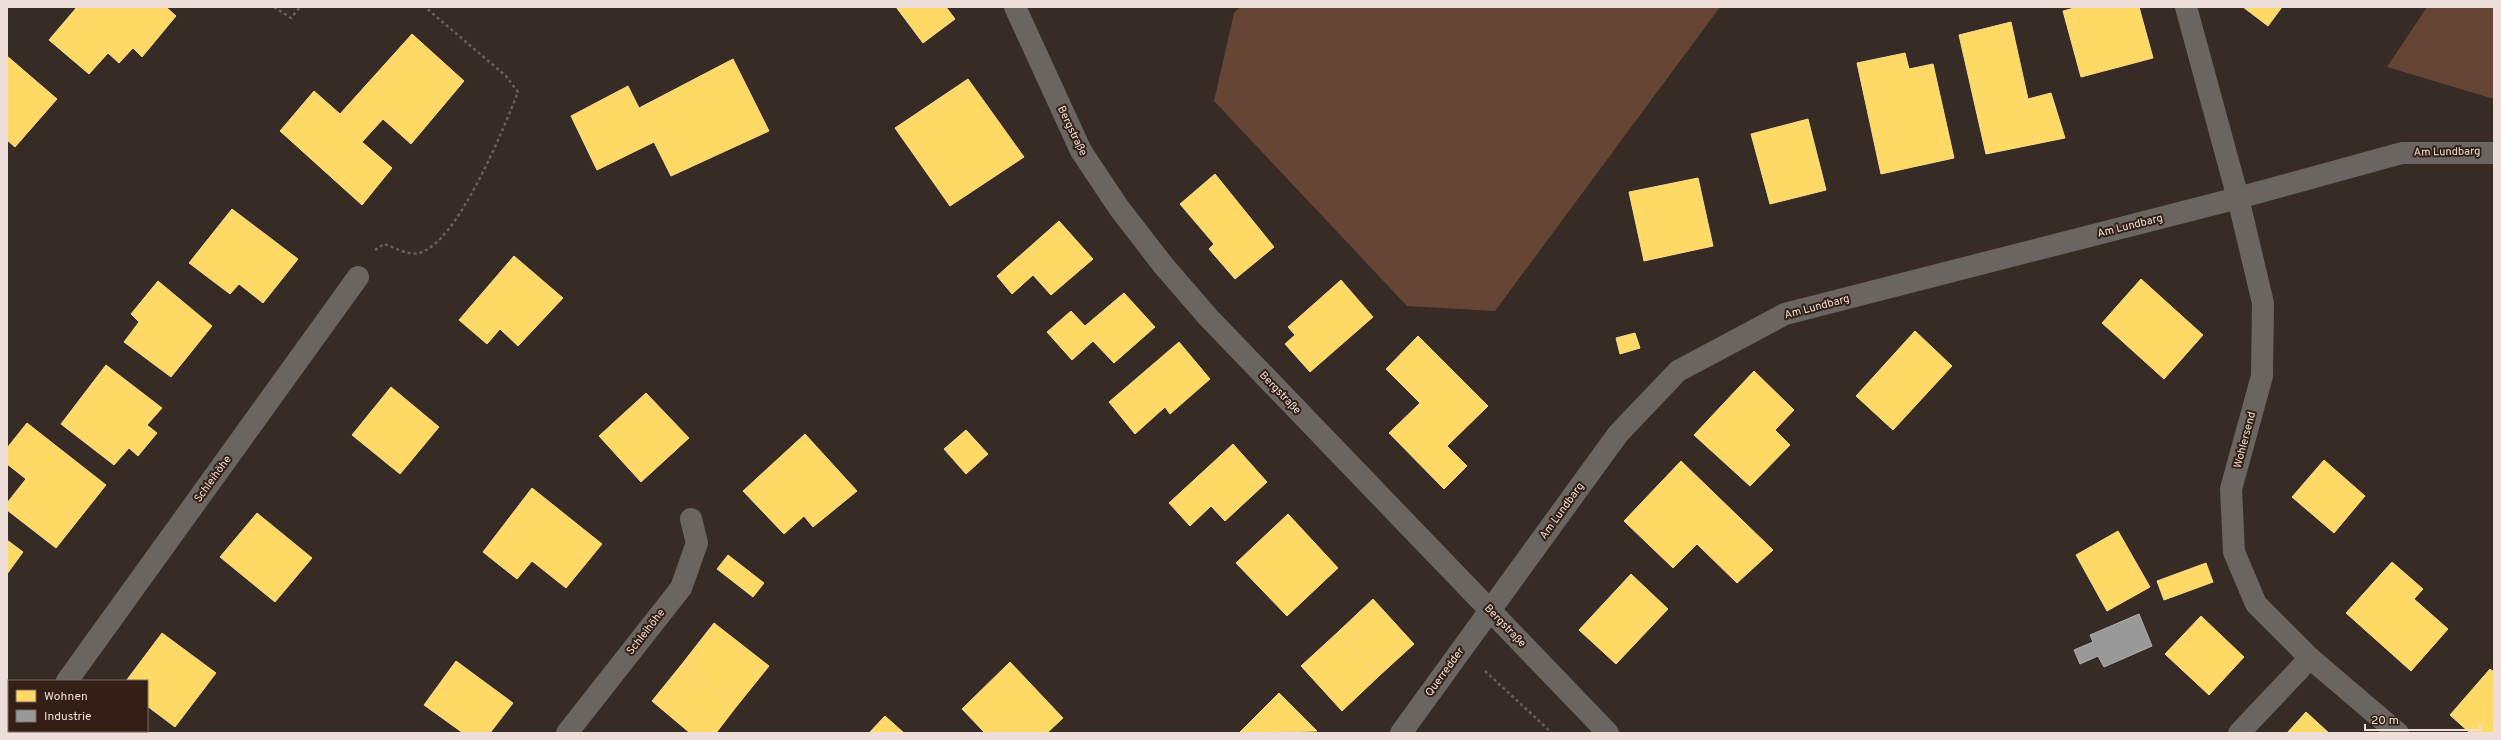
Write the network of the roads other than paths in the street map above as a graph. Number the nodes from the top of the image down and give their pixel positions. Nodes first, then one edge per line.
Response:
1 (1015, 7) edge
2 (2186, 7) edge
3 (2494, 153) edge
4 (2238, 198) junction
5 (358, 277) road end
6 (691, 519) dead end
7 (1490, 612) junction
8 (2310, 658) junction
9 (68, 680) edge
10 (567, 733) edge
11 (1401, 733) edge
12 (1608, 733) edge
13 (2239, 733) edge
14 (2398, 733) edge

1 - 7 street, Bergstraße
2 - 4 street
3 - 4 street, Am Lundbarg
4 - 7 street, Am Lundbarg
4 - 8 street, Wohlersend
5 - 9 street, Schleihöhe
6 - 10 street, Schleihöhe
7 - 11 street, Querredder
7 - 12 street, Bergstraße
8 - 13 street
8 - 14 street, Wohlersend

